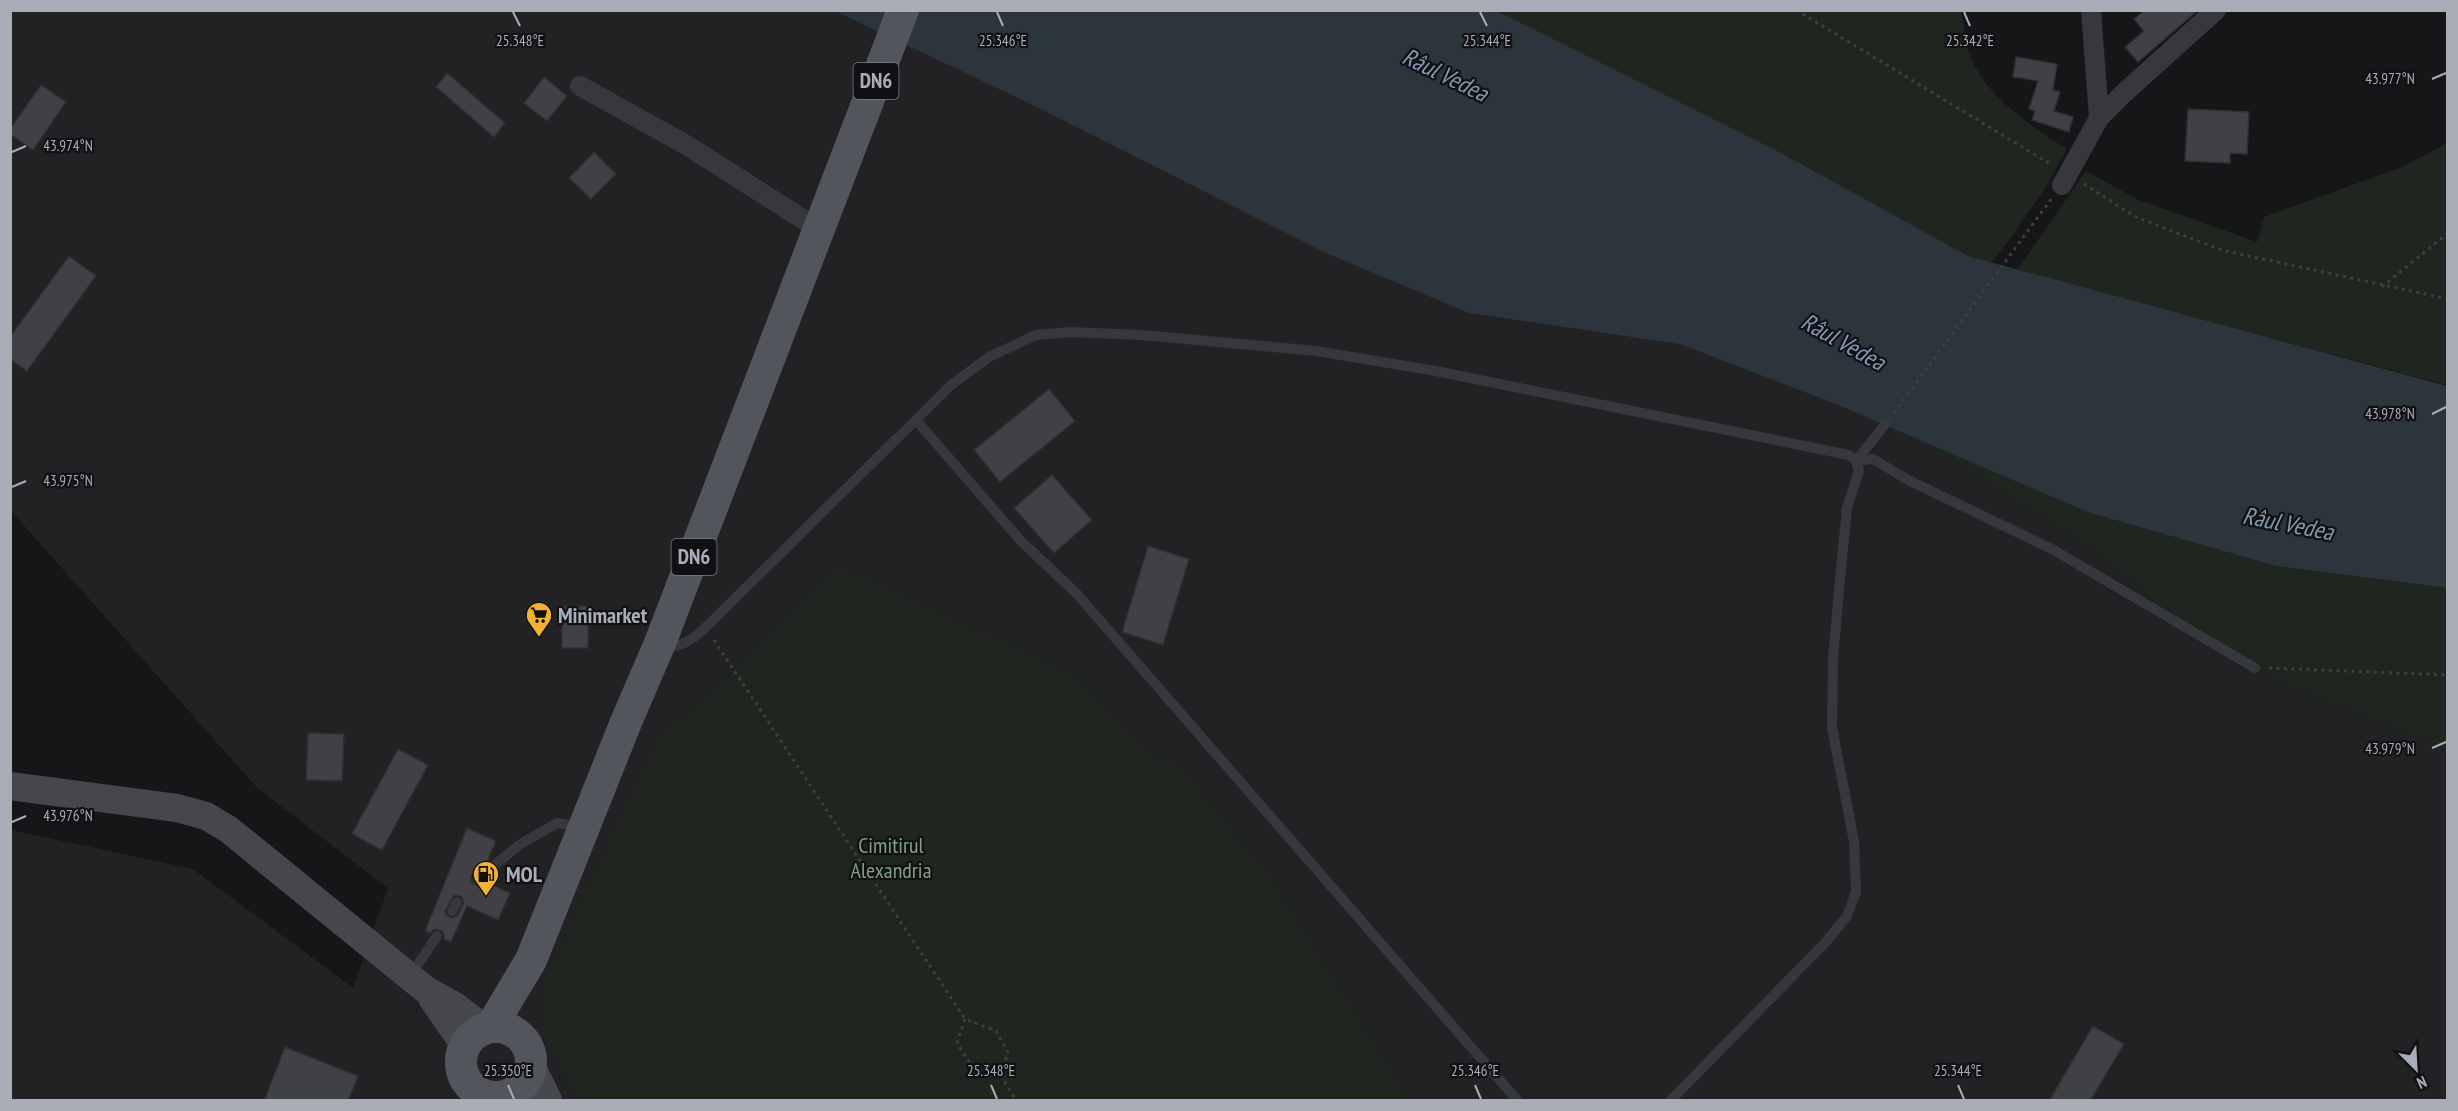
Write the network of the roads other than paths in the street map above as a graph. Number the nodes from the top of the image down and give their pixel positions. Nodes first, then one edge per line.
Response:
1 (903, 10) edge
2 (2091, 10) edge
3 (2216, 10) edge
4 (580, 86) dead end
5 (2099, 118) junction
6 (2065, 179) road end
7 (820, 230) junction
8 (916, 420) junction
9 (1886, 423) road end
10 (1856, 461) junction
11 (660, 643) junction
12 (2255, 668) road end
13 (10, 786) edge
14 (585, 827) junction
15 (478, 879) dead end
16 (437, 936) dead end
17 (531, 960) junction
18 (418, 983) junction
19 (476, 1043) junction
20 (527, 1052) junction
21 (497, 1098) edge
22 (457, 1101) edge
23 (548, 1101) edge
24 (1517, 1101) edge
25 (1671, 1101) edge

1 - 7 main road, DN6
2 - 5 street
3 - 5 street
4 - 7 street
5 - 6 street
7 - 11 main road, DN6
8 - 10 lane
8 - 11 lane
8 - 24 lane
9 - 10 lane
10 - 12 lane
10 - 25 lane
11 - 14 main road, DN6
13 - 18 main road
14 - 15 lane
14 - 17 main road, DN6
16 - 18 lane
17 - 19 main road, DN6
17 - 20 main road, DN6
18 - 19 main road
19 - 20 main road
19 - 21 main road, DN6
19 - 22 main road, DN6
20 - 21 main road, DN6
20 - 23 main road

